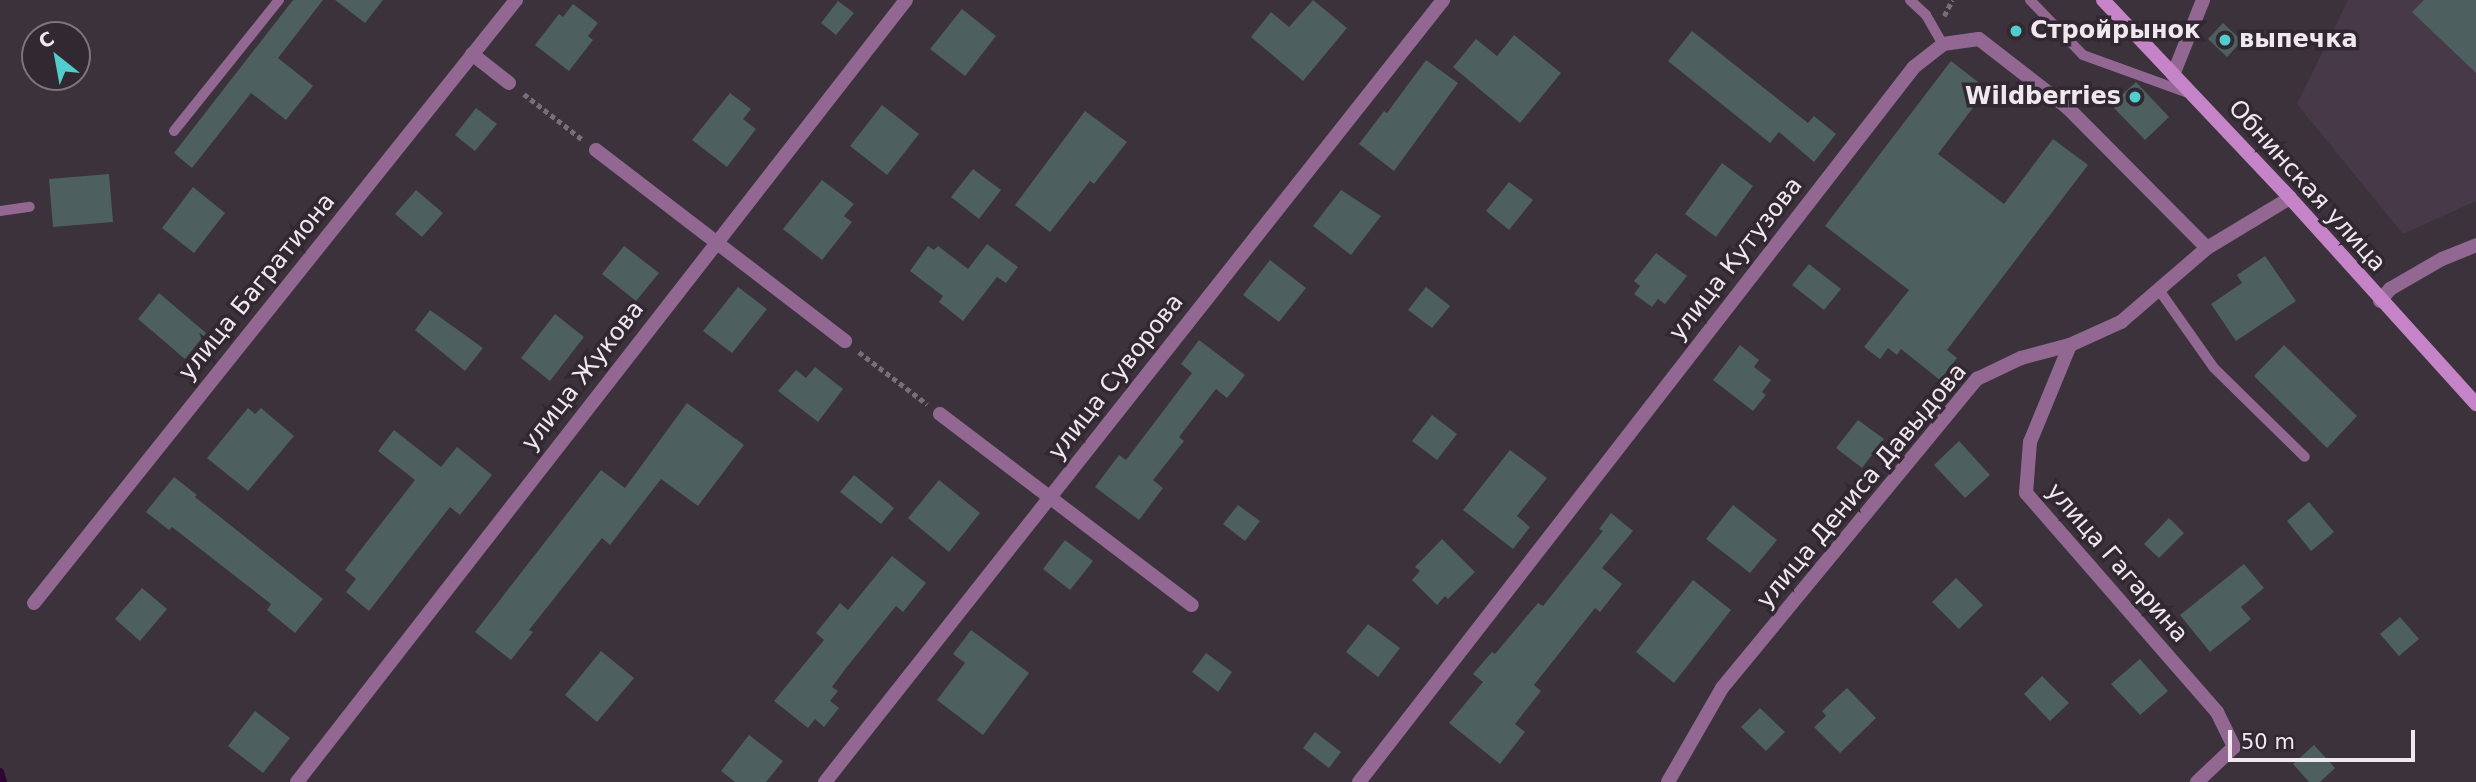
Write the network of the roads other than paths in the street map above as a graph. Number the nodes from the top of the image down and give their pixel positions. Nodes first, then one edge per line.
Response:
1 (279, 0) edge
2 (516, 0) edge
3 (906, 0) edge
4 (1443, 0) edge
5 (1910, 0) edge
6 (2030, 0) edge
7 (2104, 0) edge
8 (2203, 0) edge
9 (1943, 44) junction
10 (472, 54) junction
11 (2173, 75) junction
12 (509, 83) road end
13 (2191, 94) junction
14 (174, 131) dead end
15 (596, 150) road end
16 (2290, 198) junction
17 (30, 207) dead end
18 (0, 211) edge
19 (715, 242) junction
20 (2476, 245) edge
21 (2207, 248) junction
22 (2159, 290) junction
23 (2380, 301) junction
24 (845, 341) road end
25 (2070, 345) junction
26 (2476, 404) edge
27 (940, 414) road end
28 (2305, 457) dead end
29 (1050, 498) junction
30 (34, 603) dead end
31 (1192, 606) dead end
32 (297, 782) edge
33 (825, 782) edge
34 (1359, 782) edge
35 (1668, 782) edge
36 (2197, 782) edge

1 - 14 lane
2 - 10 street, улица Багратиона
3 - 19 street, улица Жукова
4 - 29 street, улица Суворова
5 - 9 lane
6 - 13 lane
7 - 11 street, Обнинская улица
8 - 11 street
9 - 21 street, улица Кутузова
9 - 34 street, улица Кутузова
10 - 12 street
10 - 30 street, улица Багратиона
11 - 13 street, Обнинская улица
13 - 16 street, Обнинская улица
15 - 19 street
16 - 21 street, улица Дениса Давыдова
16 - 23 street, Обнинская улица
17 - 18 lane
19 - 24 street
19 - 32 street, улица Жукова
20 - 23 street
21 - 22 street, улица Дениса Давыдова
22 - 25 street, улица Дениса Давыдова
22 - 28 lane
23 - 26 street, Обнинская улица
25 - 35 street, улица Дениса Давыдова
25 - 36 street, улица Гагарина
27 - 29 street
29 - 31 street
29 - 33 street, улица Суворова

